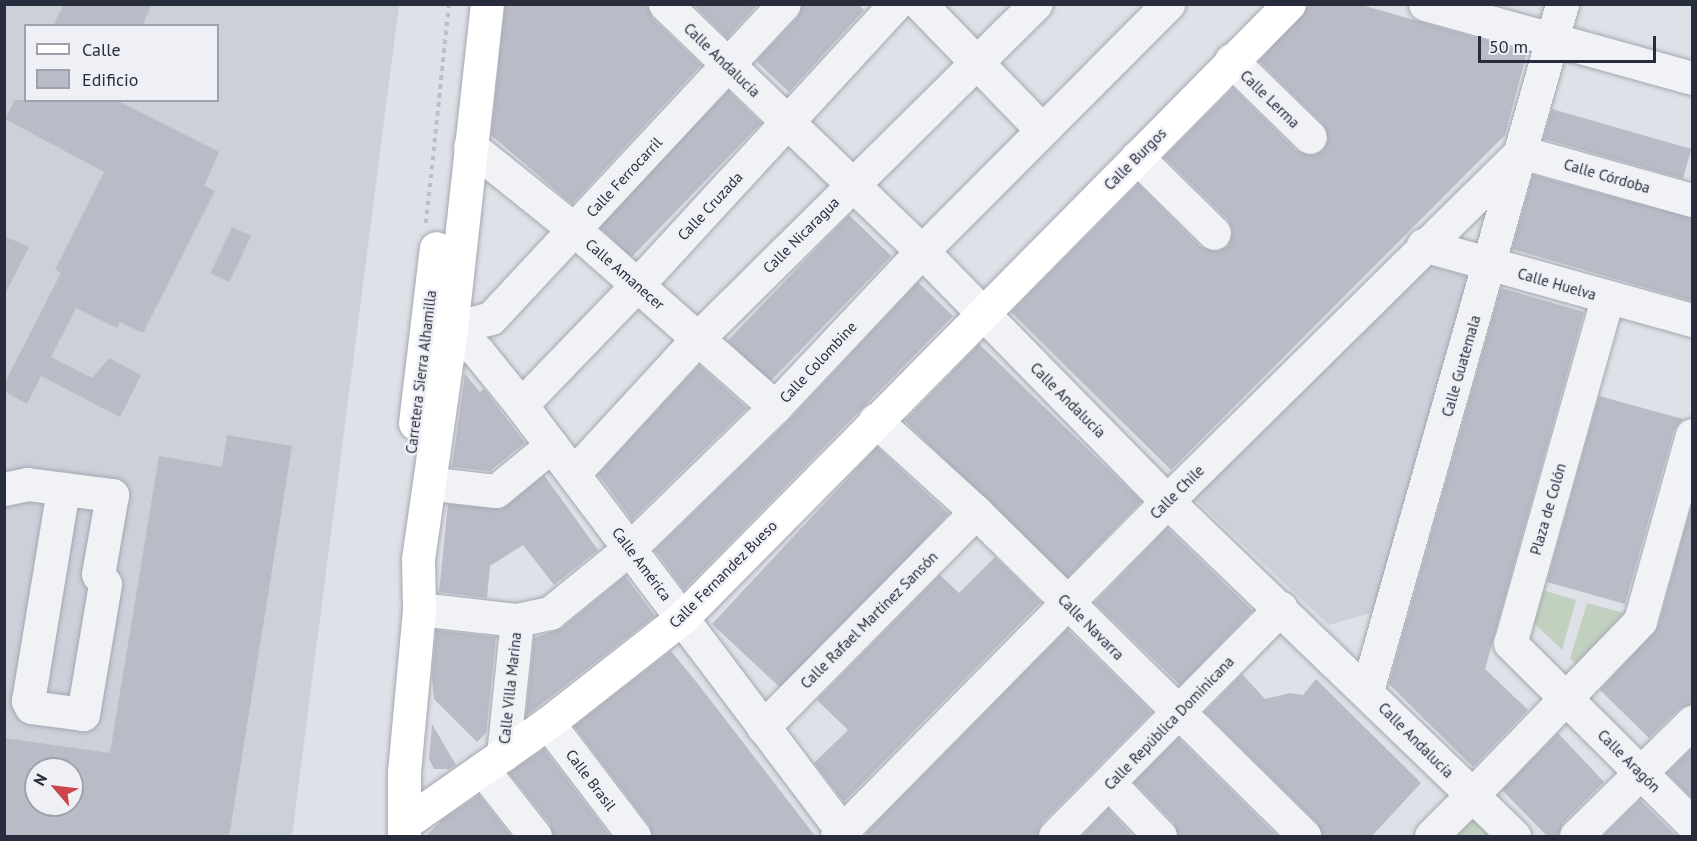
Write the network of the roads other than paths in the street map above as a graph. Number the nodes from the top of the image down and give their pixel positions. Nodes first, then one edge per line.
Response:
1 (487, 4) edge
2 (665, 4) edge
3 (784, 4) edge
4 (895, 4) edge
5 (920, 4) edge
6 (1036, 4) edge
7 (1168, 4) edge
8 (1288, 4) edge
9 (1425, 4) edge
10 (1562, 4) edge
11 (467, 13) edge
12 (1552, 40) junction
13 (1231, 60) junction
14 (978, 64) junction
15 (727, 66) junction
16 (1692, 78) edge
17 (787, 123) junction
18 (1042, 130) junction
19 (1310, 137) dead end
20 (470, 146) junction
21 (1521, 152) junction
22 (1137, 157) junction
23 (852, 184) junction
24 (444, 186) junction
25 (1692, 201) edge
26 (575, 230) junction
27 (1214, 233) dead end
28 (1423, 245) junction
29 (922, 251) junction
30 (1490, 264) junction
31 (637, 285) junction
32 (1607, 298) junction
33 (983, 314) junction
34 (1692, 320) edge
35 (451, 329) junction
36 (698, 338) junction
37 (478, 352) joint
38 (521, 405) junction
39 (776, 407) junction
40 (875, 420) junction
41 (1692, 435) edge
42 (552, 445) junction
43 (574, 473) junction
44 (443, 485) dead end
45 (4, 489) edge
46 (63, 489) junction
47 (1167, 501) junction
48 (976, 512) junction
49 (630, 548) junction
50 (417, 559) junction
51 (1068, 604) junction
52 (1281, 608) junction
53 (419, 609) junction
54 (682, 618) junction
55 (517, 620) junction
56 (1367, 692) junction
57 (1567, 699) junction
58 (1179, 713) junction
59 (1692, 722) edge
60 (548, 723) junction
61 (763, 727) junction
62 (493, 763) junction
63 (1641, 772) junction
64 (1110, 784) junction
65 (1472, 795) junction
66 (1692, 824) edge
67 (405, 830) edge
68 (842, 835) edge
69 (535, 837) edge
70 (634, 837) edge
71 (1055, 837) edge
72 (1160, 837) edge
73 (1304, 837) edge
74 (1431, 837) edge
75 (1514, 837) edge
76 (1576, 837) edge

1 - 20 main road, Carretera Sierra Alhamilla
2 - 15 street, Calle Andalucía
3 - 15 street, Calle Ferrocarril
4 - 17 street, Calle Cruzada
5 - 14 street
6 - 14 street, Calle Nicaragua
7 - 18 street, Calle Colombine
8 - 13 main road, Calle Burgos
9 - 12 street
10 - 12 street, Calle Guatemala
11 - 24 main road, Carretera Sierra Alhamilla
12 - 16 street
12 - 21 street, Calle Guatemala
13 - 19 street, Calle Lerma
13 - 22 main road, Calle Burgos
14 - 18 street
14 - 23 street, Calle Nicaragua
15 - 17 street, Calle Andalucía
15 - 26 street, Calle Ferrocarril
17 - 23 street, Calle Andalucía
17 - 31 street, Calle Cruzada
18 - 29 street, Calle Colombine
20 - 26 street, Calle Amanecer
20 - 35 main road, Carretera Sierra Alhamilla
21 - 25 street, Calle Córdoba
21 - 28 street, Calle Chile
21 - 30 street, Calle Guatemala
22 - 27 street
22 - 33 main road, Calle Burgos
23 - 29 street, Calle Andalucía
23 - 36 street, Calle Nicaragua
24 - 35 main road, Carretera Sierra Alhamilla
24 - 50 main road, Carretera Sierra Alhamilla
26 - 31 street, Calle Amanecer
26 - 35 street, Calle Ferrocarril
28 - 30 street, Calle Huelva
28 - 47 street, Calle Chile
29 - 33 street, Calle Andalucía
29 - 39 street, Calle Colombine
30 - 32 street, Calle Huelva
30 - 56 street, Calle Guatemala
31 - 36 street, Calle Amanecer
31 - 38 street, Calle Cruzada
32 - 34 street, Calle Huelva
32 - 57 street, Plaza de Colón
33 - 40 main road, Calle Fernandez Bueso
33 - 47 street, Calle Andalucía
35 - 37 street, Carretera Sierra Alhamilla
35 - 50 main road, Carretera Sierra Alhamilla
36 - 39 street, Calle Amanecer
36 - 43 street, Calle Nicaragua
37 - 38 street, Calle América
38 - 42 street, Calle América
39 - 49 street, Calle Colombine
40 - 48 street, Calle Navarra
40 - 54 main road, Calle Fernandez Bueso
41 - 57 street
42 - 43 street, Calle América
42 - 44 street
43 - 49 street, Calle América
45 - 46 street
46 - 46 street
47 - 51 street, Calle Chile
47 - 52 street, Calle Andalucía
48 - 51 street, Calle Navarra
48 - 61 street, Calle Rafael Martínez Sansón
49 - 54 street, Calle América
49 - 55 street, Calle Colombine
50 - 53 main road, Carretera Sierra Alhamilla
51 - 58 street, Calle Navarra
51 - 68 street, Calle Chile
52 - 56 street, Calle Andalucía
52 - 58 street, Calle República Dominicana
53 - 55 street, Calle Colombine
53 - 67 main road, Carretera Sierra Alhamilla
54 - 60 main road, Calle Fernandez Bueso
54 - 61 street, Calle América
55 - 62 street, Calle Villa Marina
56 - 65 street, Calle Andalucía
57 - 63 street, Calle Aragón
57 - 65 street
58 - 64 street, Calle República Dominicana
58 - 73 street, Calle Navarra
59 - 63 street
60 - 62 main road, Calle Fernandez Bueso
60 - 70 street, Calle Brasil
61 - 68 street, Calle América
62 - 67 main road, Calle Fernandez Bueso
62 - 69 street
63 - 66 street, Calle Aragón
63 - 76 street
64 - 71 street, Calle República Dominicana
64 - 72 street
65 - 74 street
65 - 75 street, Calle Andalucía

